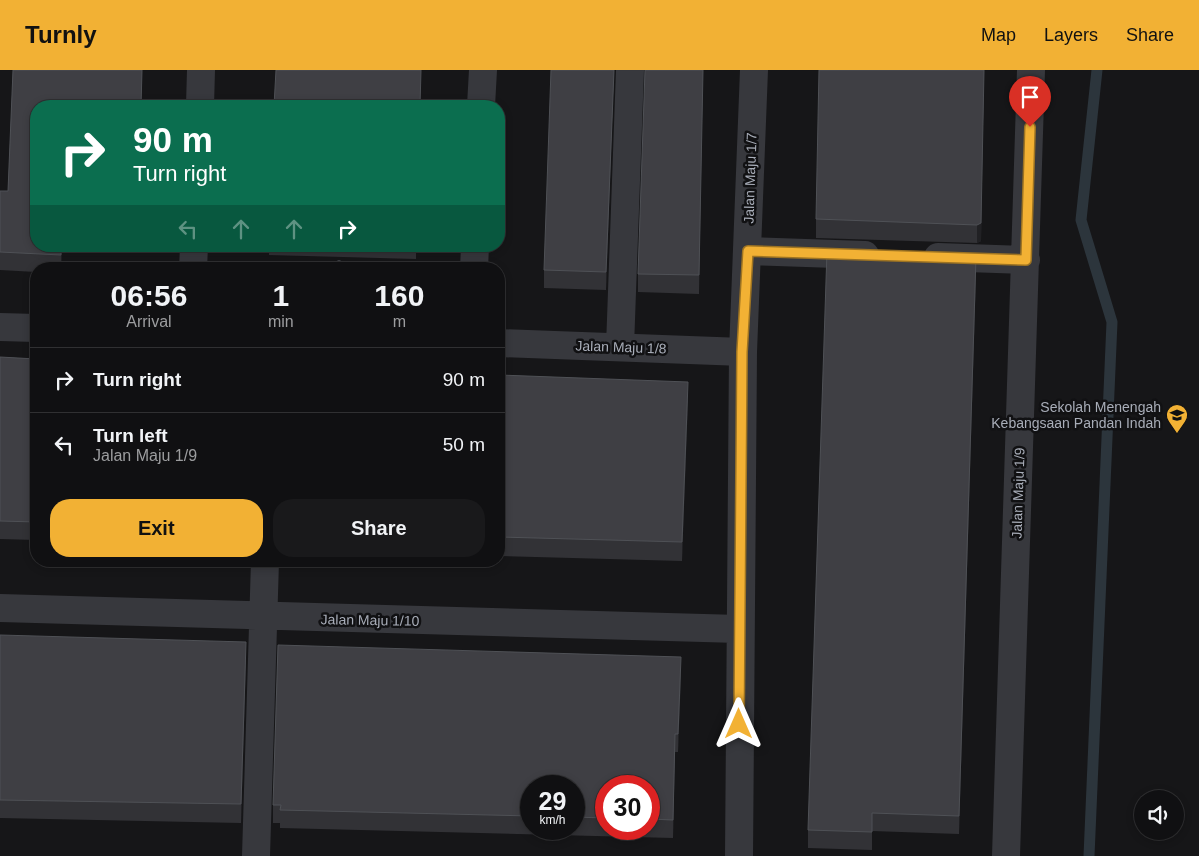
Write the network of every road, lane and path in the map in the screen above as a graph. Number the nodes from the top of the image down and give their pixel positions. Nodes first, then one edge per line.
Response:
1 (201, 70) edge
2 (483, 70) edge
3 (630, 70) edge
4 (754, 70) edge
5 (1031, 70) edge
6 (200, 100) edge
7 (481, 100) edge
8 (748, 251) junction
9 (887, 256) edge
10 (917, 257) edge
11 (1026, 260) junction
12 (0, 327) edge
13 (30, 328) edge
14 (505, 343) edge
15 (620, 347) junction
16 (742, 352) junction
17 (266, 567) edge
18 (0, 608) edge
19 (263, 617) junction
20 (739, 629) junction
21 (256, 856) edge
22 (739, 856) edge
23 (1006, 856) edge

1 - 6 street
2 - 7 street
3 - 15 street
4 - 8 street, Jalan Maju 1/7
5 - 11 street, Jalan Maju 1/9
8 - 9 street
8 - 16 street, Jalan Maju 1/7
10 - 11 street
11 - 23 street, Jalan Maju 1/9
12 - 13 street
14 - 15 street, Jalan Maju 1/8
15 - 16 street, Jalan Maju 1/8
16 - 20 street, Jalan Maju 1/7
17 - 19 street
18 - 19 street, Jalan Maju 1/10
19 - 20 street, Jalan Maju 1/10
19 - 21 street
20 - 22 street, Jalan Maju 1/7

